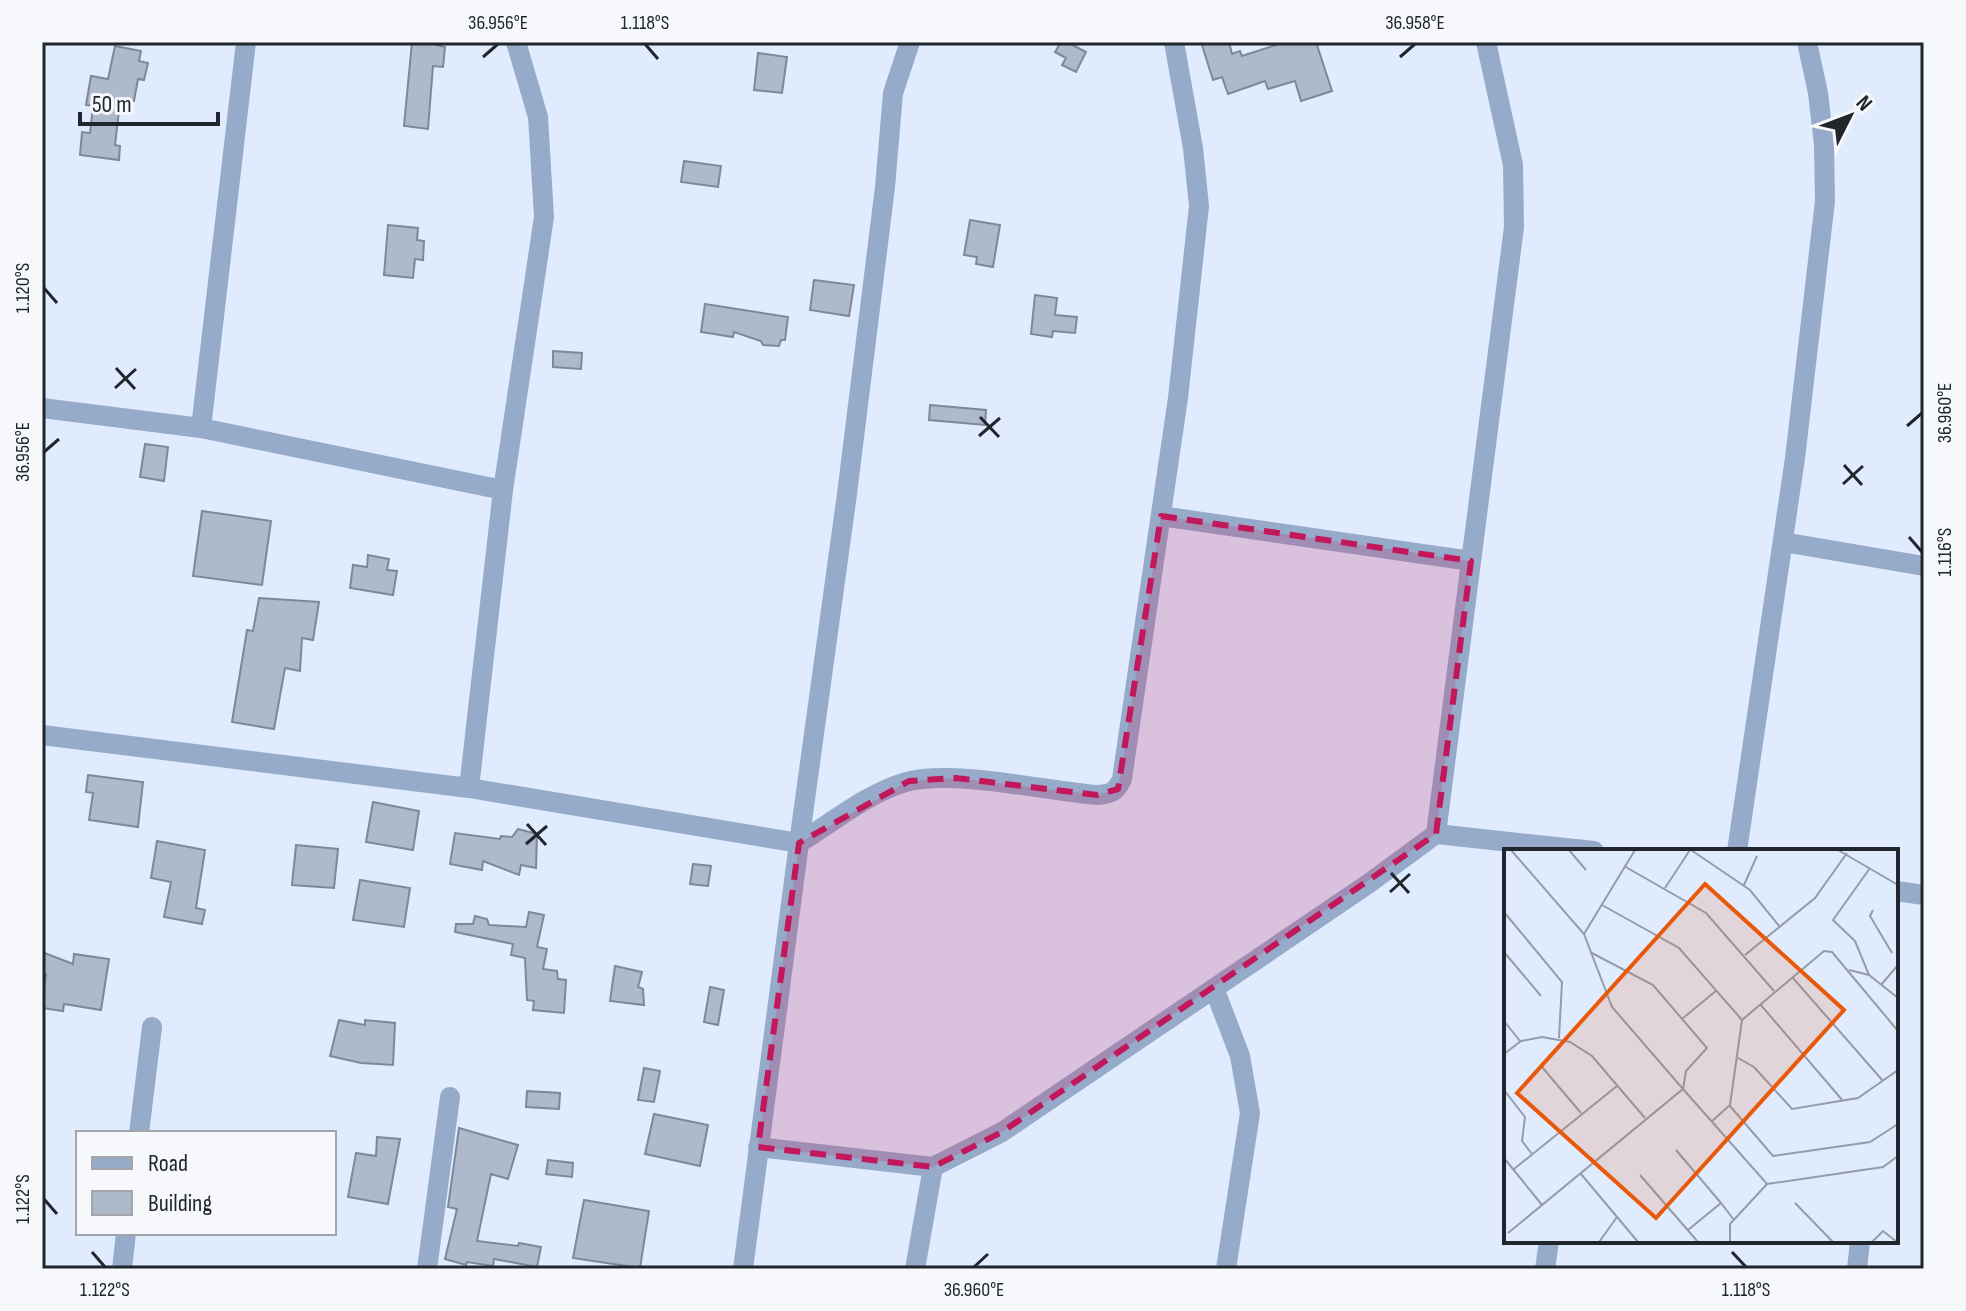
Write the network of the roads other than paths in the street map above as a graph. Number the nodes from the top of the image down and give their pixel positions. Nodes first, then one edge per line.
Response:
1 (246, 42) edge
2 (516, 42) edge
3 (910, 42) edge
4 (1174, 42) edge
5 (1486, 42) edge
6 (1807, 42) edge
7 (42, 408) edge
8 (201, 428) junction
9 (503, 490) junction
10 (1161, 516) junction
11 (1783, 542) junction
12 (1471, 561) junction
13 (1924, 566) edge
14 (42, 735) edge
15 (469, 788) junction
16 (1436, 834) junction
17 (799, 843) junction
18 (1575, 849) edge
19 (1737, 849) edge
20 (1898, 891) edge
21 (1924, 895) edge
22 (1214, 988) junction
23 (152, 1027) dead end
24 (450, 1097) dead end
25 (139, 1131) edge
26 (758, 1147) junction
27 (933, 1167) junction
28 (126, 1235) edge
29 (1549, 1243) edge
30 (1860, 1243) edge
31 (122, 1269) edge
32 (427, 1269) edge
33 (743, 1269) edge
34 (915, 1269) edge
35 (1226, 1269) edge
36 (1545, 1269) edge
37 (1857, 1269) edge

1 - 8 street
2 - 9 street
3 - 17 street
4 - 10 street
5 - 12 street
6 - 11 street
7 - 8 street
8 - 9 street
9 - 15 street
10 - 12 street
10 - 17 street
11 - 13 street
11 - 19 street
12 - 16 street
14 - 15 street
15 - 17 street
16 - 18 street
16 - 22 street
17 - 26 street
20 - 21 street
22 - 27 street
22 - 35 street
23 - 25 street
24 - 32 street
26 - 27 street
26 - 33 street
27 - 34 street
28 - 31 street
29 - 36 street
30 - 37 street

